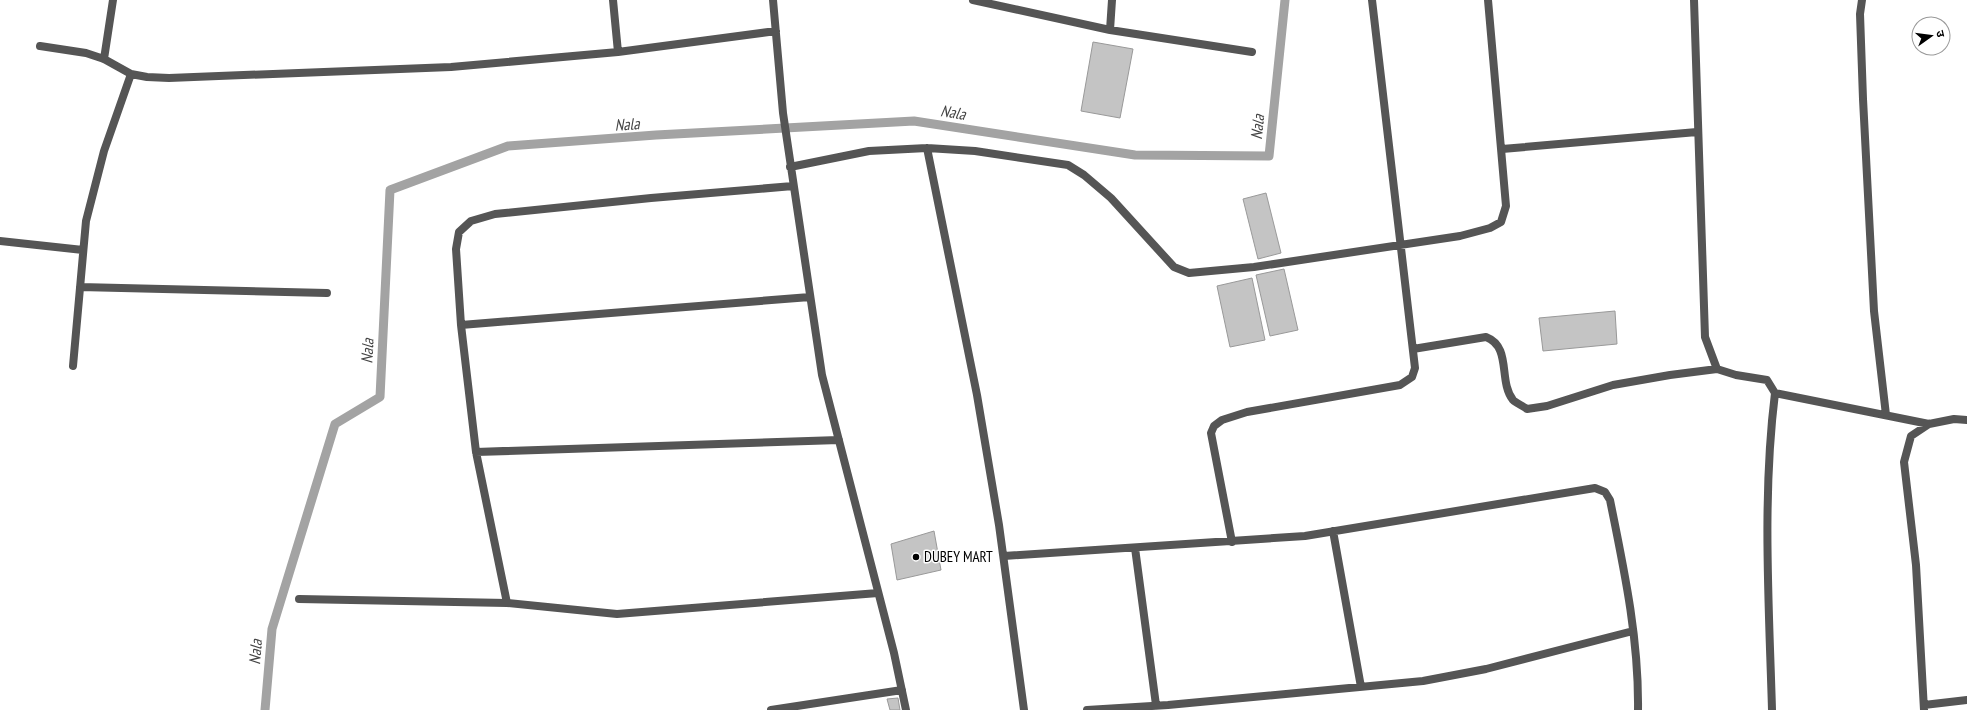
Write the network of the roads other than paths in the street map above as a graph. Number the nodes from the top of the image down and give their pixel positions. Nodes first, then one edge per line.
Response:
1 (113, 0) edge
2 (614, 0) edge
3 (773, 0) edge
4 (972, 0) edge
5 (1112, 0) edge
6 (1372, 0) edge
7 (1488, 0) edge
8 (1694, 0) edge
9 (1862, 0) edge
10 (1110, 30) junction
11 (776, 31) junction
12 (40, 46) dead end
13 (618, 52) junction
14 (1252, 52) dead end
15 (104, 59) junction
16 (131, 74) junction
17 (1697, 132) junction
18 (927, 148) junction
19 (1502, 149) junction
20 (790, 167) junction
21 (793, 186) junction
22 (0, 241) edge
23 (1400, 245) junction
24 (83, 250) junction
25 (80, 287) junction
26 (327, 293) dead end
27 (810, 297) junction
28 (461, 325) junction
29 (1413, 349) junction
30 (73, 366) dead end
31 (1717, 369) junction
32 (1775, 393) junction
33 (1886, 415) junction
34 (1967, 420) edge
35 (1929, 424) junction
36 (839, 440) junction
37 (476, 452) junction
38 (1333, 531) junction
39 (1232, 542) junction
40 (1135, 548) junction
41 (1004, 556) junction
42 (878, 593) junction
43 (299, 599) dead end
44 (507, 603) junction
45 (1633, 631) junction
46 (1361, 687) junction
47 (902, 690) junction
48 (1967, 700) edge
49 (1156, 705) junction
50 (1924, 708) edge
51 (1129, 709) edge
52 (771, 710) edge
53 (906, 710) edge
54 (1024, 710) edge
55 (1087, 710) edge
56 (1638, 710) edge
57 (1772, 710) edge

1 - 15 street
2 - 13 street
3 - 11 street
4 - 10 street
5 - 10 street
6 - 23 street
7 - 19 street
8 - 17 street
9 - 33 street
10 - 14 street
11 - 13 street
11 - 20 street
12 - 15 street
13 - 16 street
15 - 16 street
16 - 24 street
17 - 19 street
17 - 31 street
18 - 20 street
18 - 23 street
18 - 41 street
19 - 23 street
20 - 21 street
21 - 27 street
21 - 28 street
22 - 24 street
23 - 29 street
24 - 25 street
25 - 26 street
25 - 30 street
27 - 28 street
27 - 36 street
28 - 37 street
29 - 31 street
29 - 39 street
31 - 32 street
32 - 33 street
32 - 57 street
33 - 35 street
34 - 35 street
35 - 50 street
36 - 37 street
36 - 42 street
37 - 44 street
38 - 39 street
38 - 45 street
38 - 46 street
39 - 40 street
40 - 41 street
40 - 49 street
41 - 54 street
42 - 44 street
42 - 47 street
43 - 44 street
45 - 46 street
45 - 56 street
46 - 49 street
47 - 52 street
47 - 53 street
48 - 50 street
49 - 51 street
51 - 55 street

